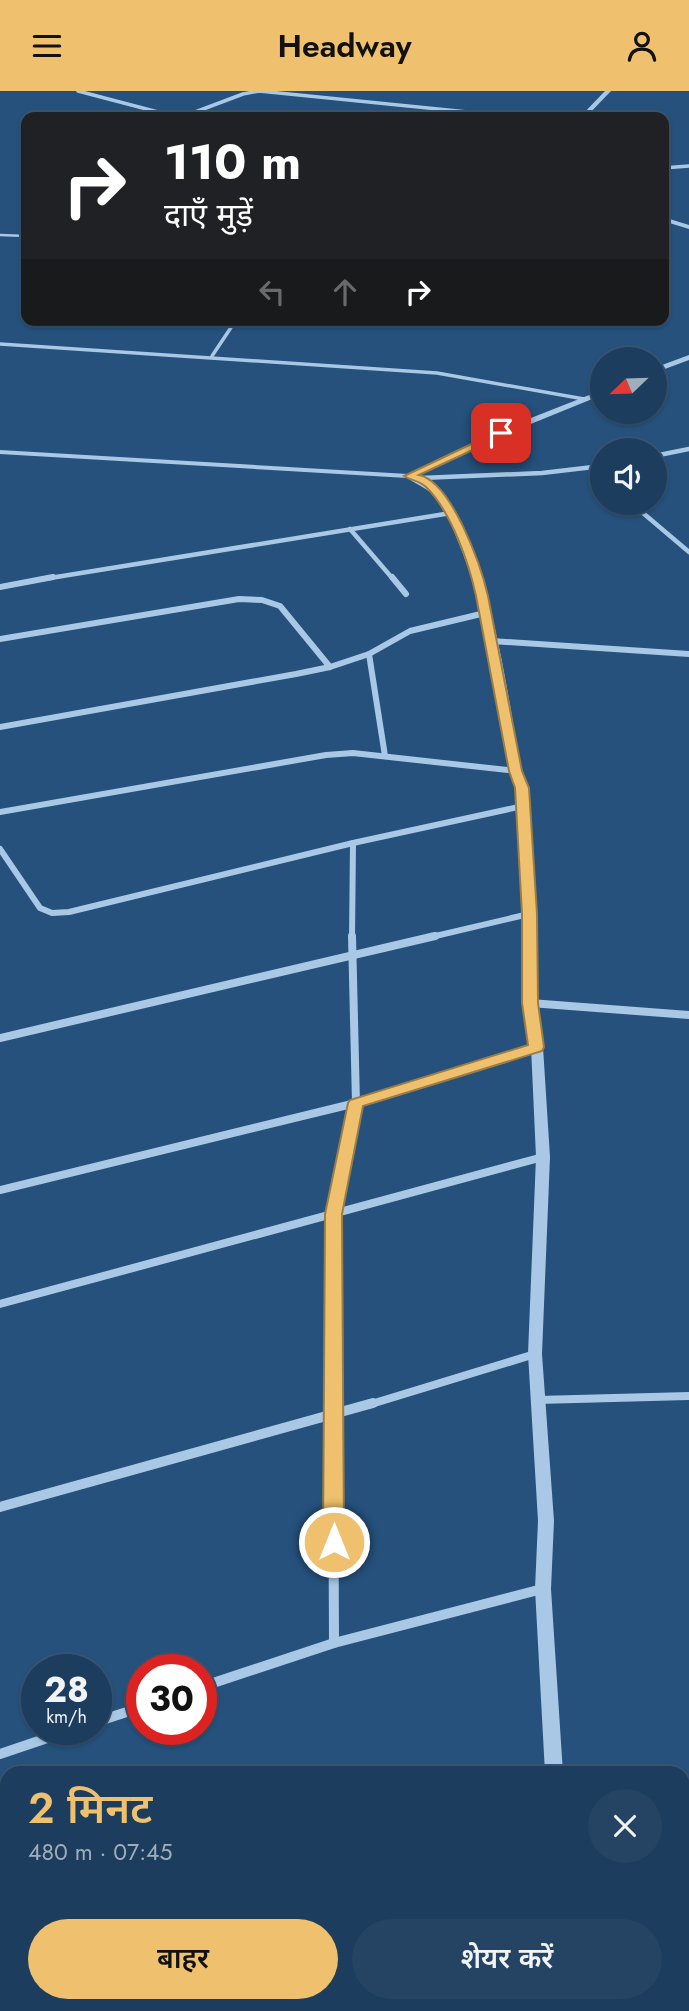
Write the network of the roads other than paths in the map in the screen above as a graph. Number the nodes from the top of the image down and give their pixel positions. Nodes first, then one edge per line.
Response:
1 (78, 91) edge
2 (608, 91) edge
3 (160, 112) edge
4 (194, 112) edge
5 (467, 112) edge
6 (588, 112) edge
7 (680, 166) junction
8 (689, 166) edge
9 (669, 167) edge
10 (689, 172) edge
11 (669, 221) edge
12 (689, 227) edge
13 (0, 235) edge
14 (21, 236) edge
15 (232, 326) edge
16 (0, 344) edge
17 (212, 356) junction
18 (689, 357) edge
19 (667, 366) edge
20 (590, 397) edge
21 (584, 399) junction
22 (689, 449) edge
23 (0, 452) edge
24 (667, 453) edge
25 (590, 468) edge
26 (415, 477) junction
27 (451, 513) junction
28 (645, 515) edge
29 (350, 529) junction
30 (689, 552) edge
31 (0, 587) edge
32 (406, 594) dead end
33 (485, 613) junction
34 (0, 639) edge
35 (491, 642) junction
36 (369, 654) junction
37 (689, 654) edge
38 (330, 667) junction
39 (0, 727) edge
40 (385, 755) junction
41 (516, 771) junction
42 (523, 806) junction
43 (0, 812) edge
44 (353, 843) junction
45 (0, 849) edge
46 (529, 914) junction
47 (352, 955) junction
48 (530, 1003) junction
49 (689, 1015) edge
50 (0, 1038) edge
51 (537, 1047) junction
52 (356, 1103) junction
53 (542, 1157) junction
54 (0, 1190) edge
55 (333, 1214) junction
56 (0, 1304) edge
57 (535, 1354) junction
58 (689, 1396) edge
59 (537, 1400) junction
60 (333, 1415) junction
61 (0, 1507) edge
62 (543, 1589) junction
63 (334, 1643) junction
64 (217, 1682) edge
65 (25, 1745) edge
66 (0, 1753) edge
67 (554, 1766) edge

1 - 3 street
2 - 6 street
4 - 5 street
7 - 8 street
7 - 9 street
7 - 10 street
11 - 12 street
13 - 14 lane
15 - 17 lane
16 - 17 lane
17 - 21 lane
18 - 19 street
20 - 21 street
21 - 26 street
22 - 24 street
23 - 26 street
25 - 26 street
26 - 27 street
27 - 29 street
27 - 33 street
28 - 30 street
29 - 31 street
29 - 32 street
33 - 35 street
33 - 36 street
34 - 38 street
35 - 37 street
35 - 41 street
36 - 38 street
36 - 40 street
38 - 39 street
40 - 41 street
40 - 43 street
41 - 42 street
42 - 44 street
42 - 46 street
44 - 45 street
44 - 47 street
46 - 47 street
46 - 48 street
47 - 50 street
47 - 52 street
48 - 49 street
48 - 51 street
51 - 52 street
51 - 53 street
52 - 54 street
52 - 55 street
53 - 55 street
53 - 57 street
55 - 56 street
55 - 60 street
57 - 59 street
57 - 60 street
58 - 59 street
59 - 62 street
60 - 61 street
60 - 63 street
62 - 63 street
62 - 67 street
63 - 64 street
65 - 66 street

